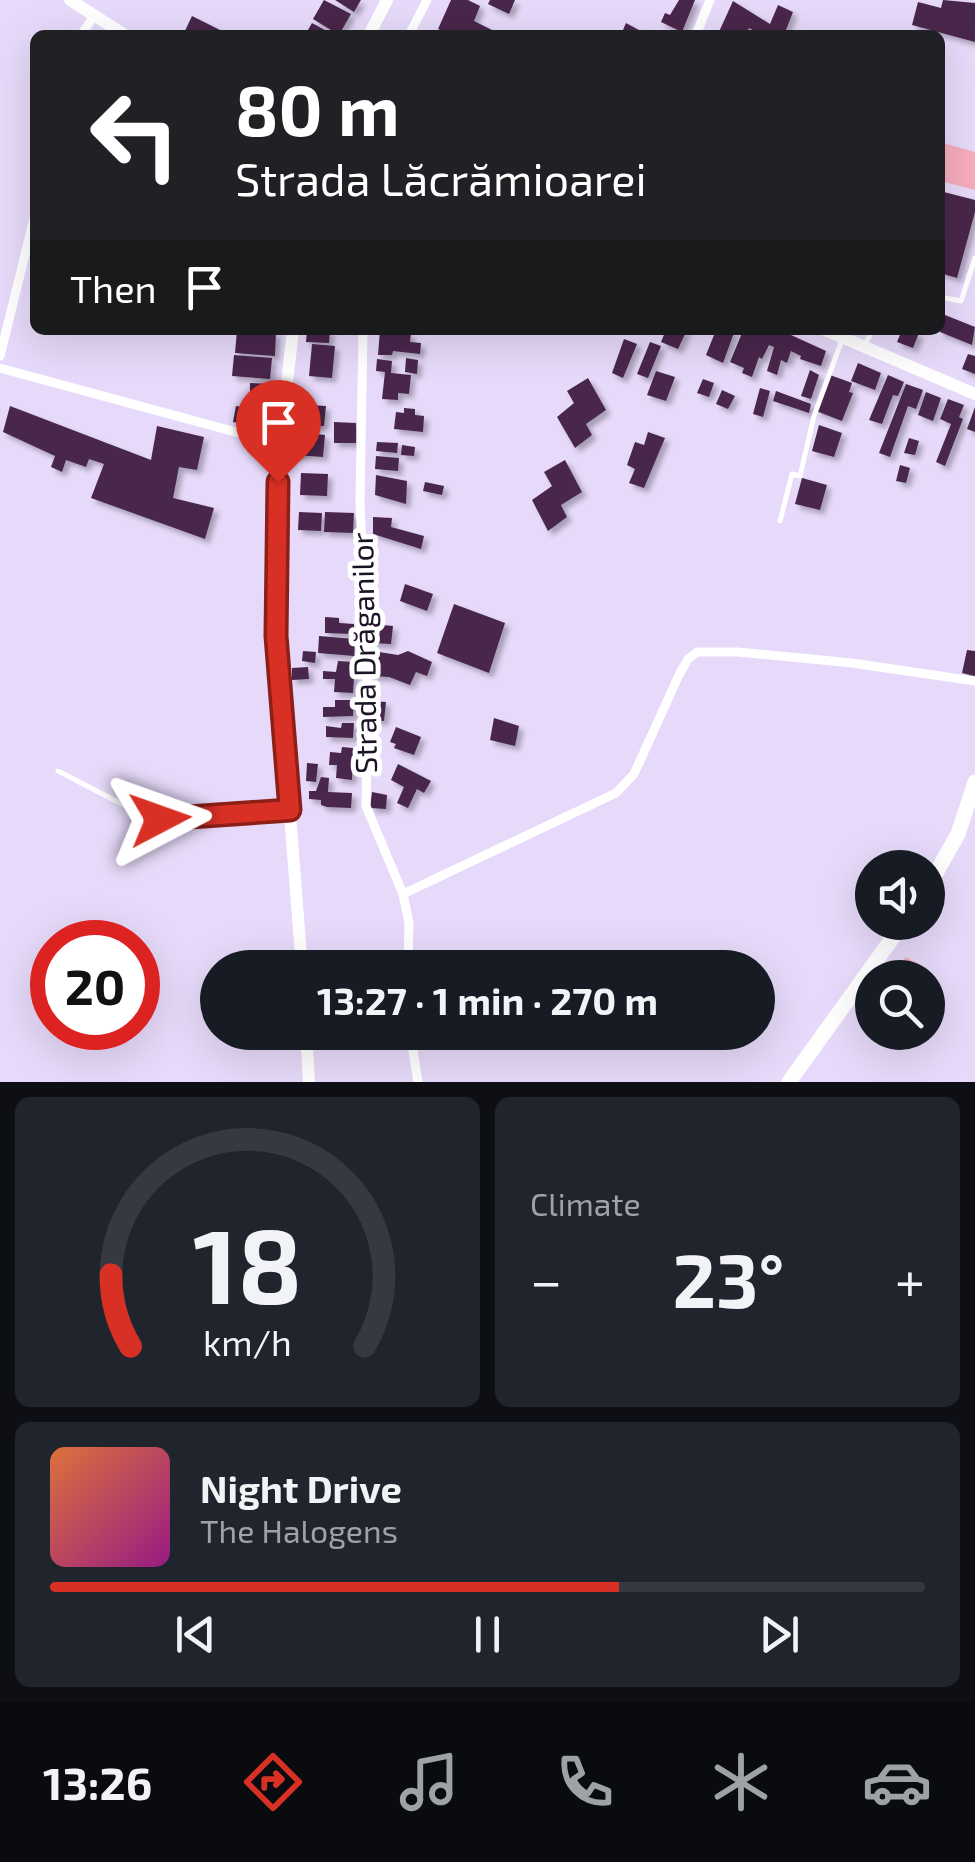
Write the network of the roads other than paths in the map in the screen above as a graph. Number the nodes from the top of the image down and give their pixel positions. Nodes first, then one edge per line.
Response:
1 (70, 0) edge
2 (387, 0) edge
3 (427, 0) edge
4 (710, 0) edge
5 (94, 16) junction
6 (84, 30) edge
7 (117, 30) edge
8 (372, 30) edge
9 (412, 30) edge
10 (698, 30) edge
11 (30, 234) edge
12 (975, 258) edge
13 (945, 298) edge
14 (291, 335) edge
15 (363, 335) edge
16 (836, 335) edge
17 (870, 335) edge
18 (843, 338) junction
19 (864, 346) junction
20 (0, 356) edge
21 (0, 368) edge
22 (975, 394) edge
23 (280, 444) junction
24 (780, 520) dead end
25 (975, 681) edge
26 (58, 772) dead end
27 (975, 782) edge
28 (290, 810) junction
29 (945, 861) edge
30 (403, 894) junction
31 (891, 940) edge
32 (301, 950) edge
33 (408, 950) edge
34 (307, 1050) edge
35 (413, 1050) edge
36 (308, 1082) edge
37 (418, 1082) edge
38 (789, 1082) edge

1 - 5 main road
2 - 8 main road
3 - 9 street
4 - 10 street
5 - 6 street
5 - 7 main road
11 - 20 street
12 - 13 lane
14 - 23 main road
15 - 30 street, Strada Drăganilor
16 - 18 main road
17 - 19 lane
18 - 19 main road
18 - 24 lane
19 - 22 main road
21 - 23 street
23 - 28 main road
25 - 30 street
26 - 28 lane
27 - 29 main road
28 - 32 main road
30 - 33 street, Strada Drăganilor
31 - 38 main road
34 - 36 main road
35 - 37 street

